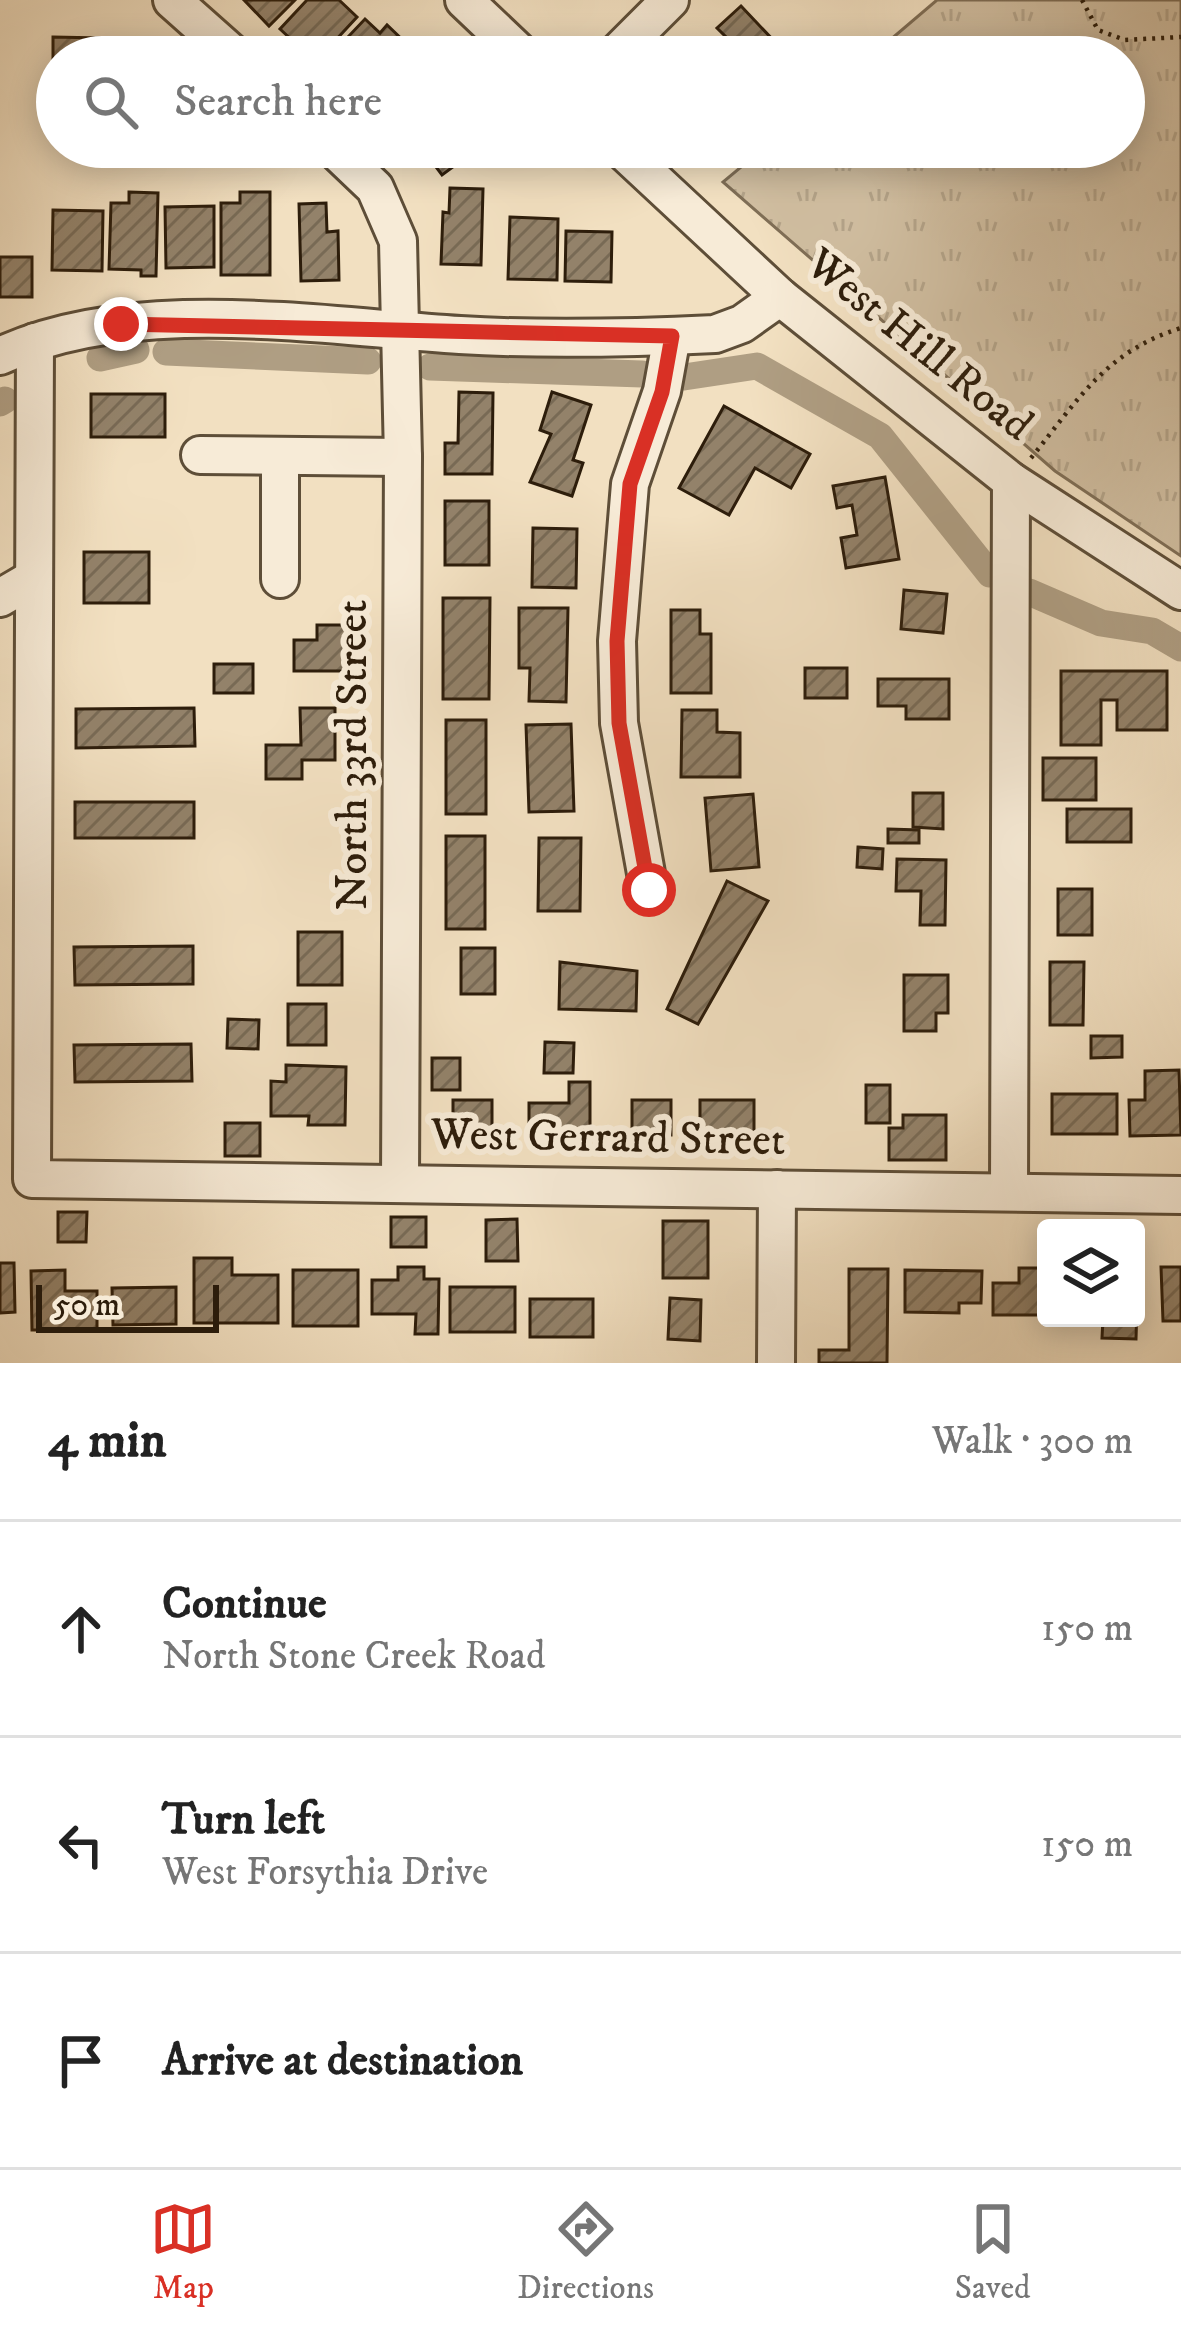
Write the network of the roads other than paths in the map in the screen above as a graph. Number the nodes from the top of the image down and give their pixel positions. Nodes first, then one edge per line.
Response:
1 (172, 0) edge
2 (464, 0) edge
3 (670, 0) edge
4 (212, 36) edge
5 (502, 36) edge
6 (634, 36) edge
7 (354, 168) edge
8 (642, 168) edge
9 (779, 297) junction
10 (399, 327) junction
11 (672, 336) junction
12 (35, 342) junction
13 (0, 356) edge
14 (200, 455) dead end
15 (280, 456) junction
16 (403, 457) junction
17 (1011, 481) junction
18 (34, 578) junction
19 (280, 579) dead end
20 (1181, 591) edge
21 (0, 598) edge
22 (649, 890) dead end
23 (17, 1080) edge
24 (400, 1183) junction
25 (777, 1189) junction
26 (1009, 1192) junction
27 (1181, 1195) edge
28 (776, 1363) edge

1 - 4 street
2 - 5 street
3 - 6 street
7 - 10 street, North 33rd Street
8 - 9 street, West Hill Road
9 - 11 street
9 - 17 street, West Hill Road
10 - 11 street
10 - 12 street
10 - 16 street, North 33rd Street
11 - 22 street
12 - 13 street
12 - 18 street
14 - 15 street
15 - 16 street
15 - 19 street
16 - 24 street, North 33rd Street
17 - 20 street, West Hill Road
17 - 26 street
18 - 21 street
18 - 23 street
23 - 24 street, West Gerrard Street
24 - 25 street, West Gerrard Street
25 - 26 street, West Gerrard Street
25 - 28 street
26 - 27 street, West Gerrard Street

